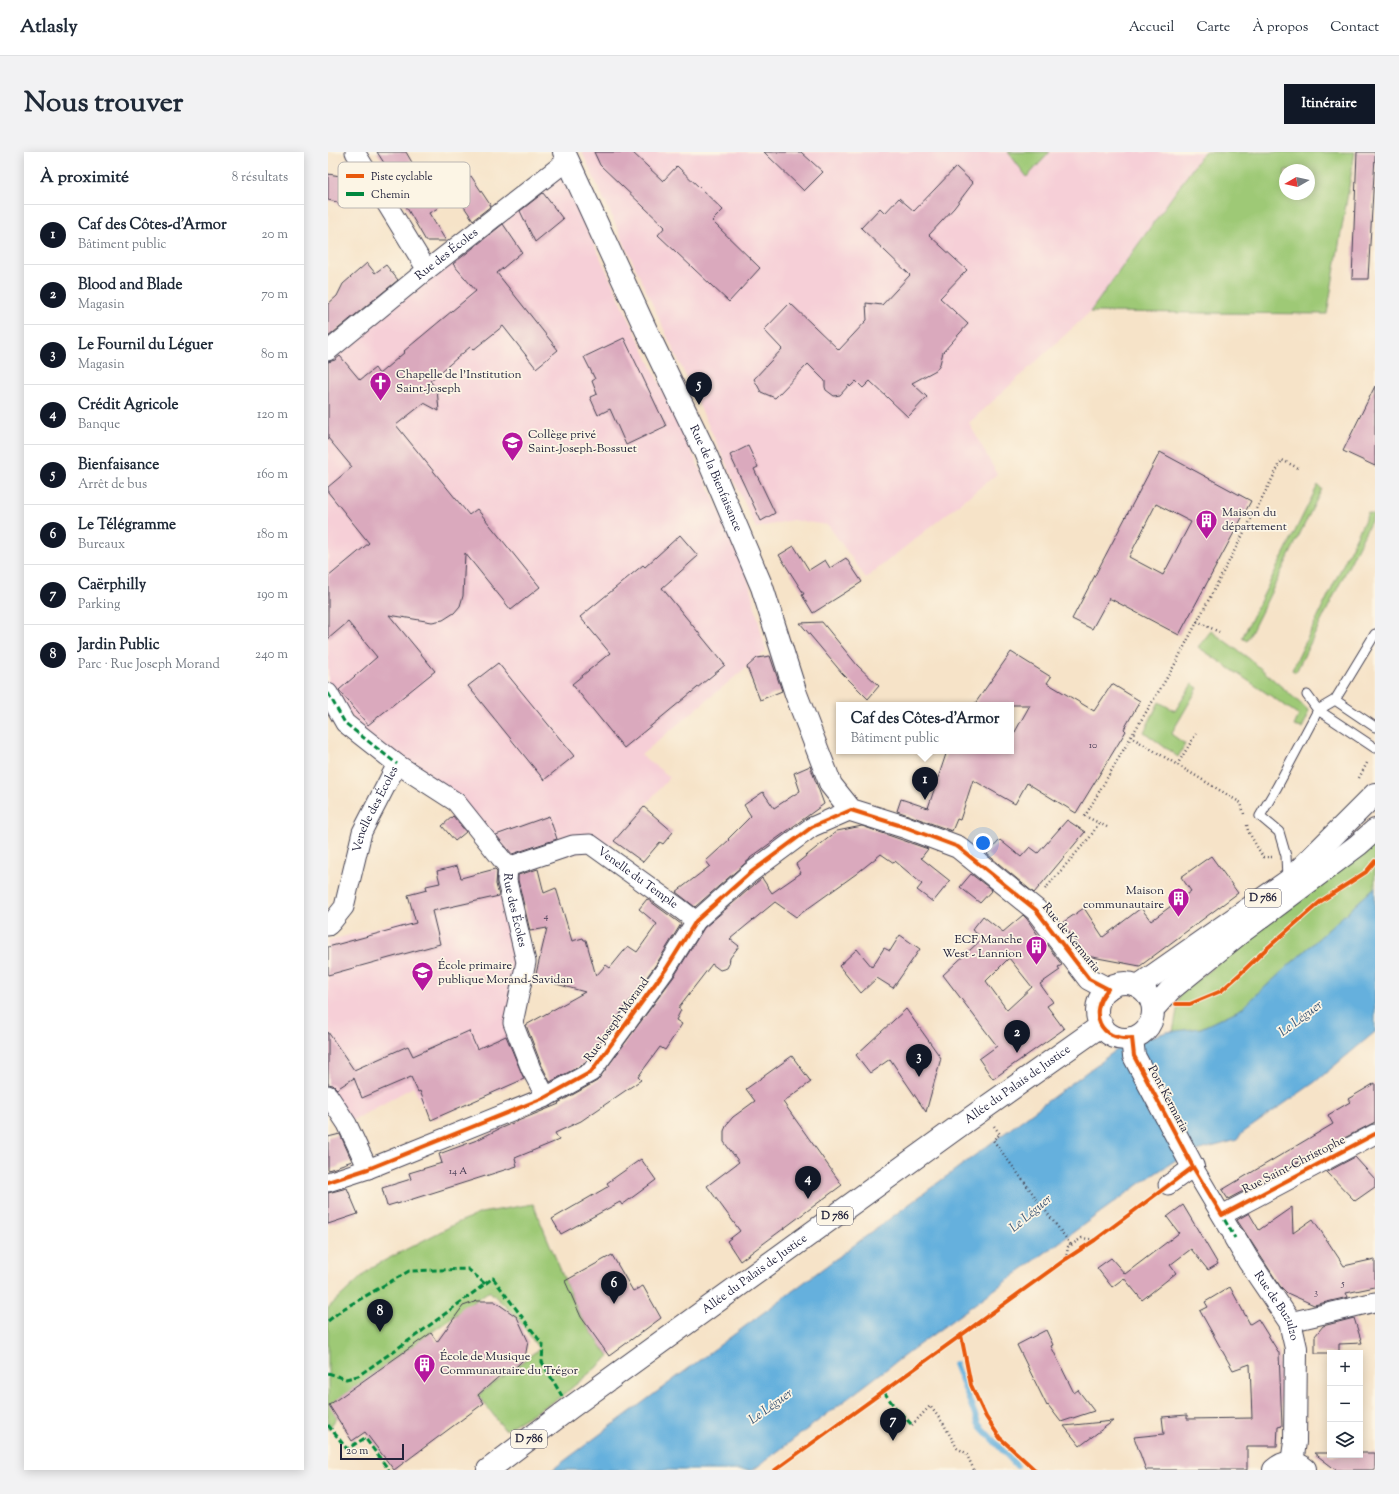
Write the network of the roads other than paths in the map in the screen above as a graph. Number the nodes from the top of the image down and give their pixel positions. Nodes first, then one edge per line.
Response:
1 (355, 152) edge
2 (566, 156) edge
3 (361, 162) edge
4 (389, 208) edge
5 (427, 270) junction
6 (328, 351) edge
7 (1375, 634) edge
8 (328, 693) edge
9 (1307, 695) dead end
10 (1335, 700) junction
11 (1318, 710) junction
12 (1375, 727) edge
13 (1375, 748) edge
14 (397, 764) junction
15 (1375, 794) edge
16 (851, 810) junction
17 (1375, 822) edge
18 (1375, 830) edge
19 (1358, 845) junction
20 (508, 866) junction
21 (1288, 881) junction
22 (696, 921) junction
23 (328, 926) edge
24 (1138, 986) junction
25 (1108, 989) junction
26 (1153, 1009) junction
27 (1102, 1026) junction
28 (1133, 1047) junction
29 (546, 1097) junction
30 (332, 1100) edge
31 (1375, 1134) edge
32 (1193, 1167) junction
33 (368, 1169) junction
34 (328, 1182) edge
35 (1168, 1185) dead end
36 (1222, 1215) junction
37 (1235, 1238) joint
38 (1375, 1302) edge
39 (1290, 1322) junction
40 (1291, 1468) edge
41 (488, 1470) edge

1 - 3 street
2 - 5 street, Rue des Écoles
2 - 16 main road, Rue de la Bienfaisance
4 - 5 street
5 - 6 street, Rue des Écoles
7 - 10 lane
8 - 14 street, Venelle des Écoles
9 - 11 lane
10 - 11 lane
10 - 12 lane
11 - 13 lane
11 - 21 lane
14 - 20 street, Rue des Écoles
14 - 23 street, Venelle des Écoles
15 - 21 main road, D 786
16 - 22 street, Rue Joseph Morand
16 - 25 main road, Rue de Kermaria
17 - 19 lane
18 - 19 main road, D 786
19 - 26 main road, D 786
20 - 22 street, Venelle du Temple
20 - 29 street, Rue des Écoles
21 - 24 main road, D 786
22 - 29 street, Rue Joseph Morand
24 - 25 main road
24 - 26 main road
25 - 27 main road
26 - 28 main road
27 - 28 main road
27 - 41 main road, Allée du Palais de Justice / D 786
28 - 32 main road, Pont Kermaria
29 - 33 street, Rue Joseph Morand
30 - 33 street
31 - 36 street, Rue Saint-Christophe
32 - 35 street
32 - 36 street, Rue de Buzulzo
33 - 34 street, Rue Joseph Morand
36 - 37 street, Rue de Buzulzo
37 - 39 main road, Rue de Buzulzo
38 - 39 street
39 - 40 main road, Rue de Buzulzo

